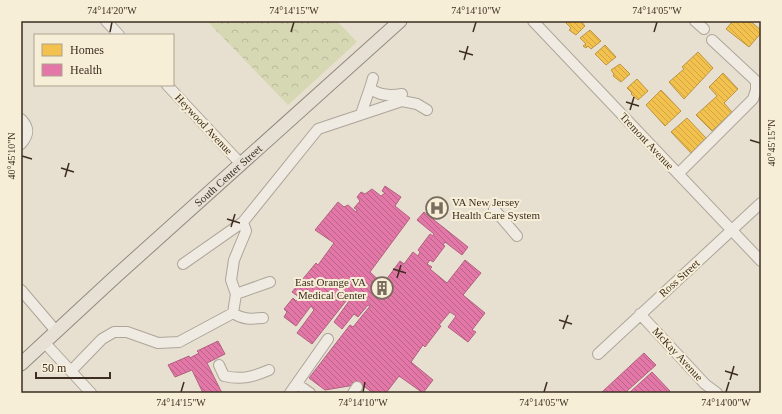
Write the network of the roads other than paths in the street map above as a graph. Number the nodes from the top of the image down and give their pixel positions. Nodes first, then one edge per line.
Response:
1 (106, 21) edge
2 (400, 21) edge
3 (533, 21) edge
4 (695, 21) edge
5 (704, 29) dead end
6 (118, 34) edge
7 (712, 40) dead end
8 (167, 86) edge
9 (402, 94) dead end
10 (427, 110) dead end
11 (361, 114) junction
12 (21, 119) edge
13 (21, 144) edge
14 (241, 164) junction
15 (678, 174) junction
16 (761, 203) edge
17 (494, 210) dead end
18 (243, 222) junction
19 (731, 232) junction
20 (518, 236) dead end
21 (761, 261) edge
22 (183, 264) dead end
23 (270, 282) dead end
24 (21, 290) edge
25 (236, 294) junction
26 (233, 313) junction
27 (640, 314) junction
28 (263, 318) dead end
29 (56, 331) junction
30 (328, 339) dead end
31 (44, 342) junction
32 (598, 354) dead end
33 (21, 364) edge
34 (219, 365) dead end
35 (269, 370) dead end
36 (71, 371) junction
37 (297, 384) junction
38 (91, 393) edge
39 (290, 393) edge
40 (310, 393) edge
41 (717, 393) edge

1 - 6 street
2 - 14 main road, South Center Street
3 - 15 street, Tremont Avenue
4 - 5 street
7 - 15 street
8 - 14 street, Heywood Avenue
9 - 11 street
10 - 11 street
11 - 18 street
12 - 13 street
14 - 29 main road, South Center Street
15 - 19 street, Tremont Avenue
16 - 19 street, Ross Street
17 - 20 street
18 - 22 street
18 - 25 street
19 - 21 street, Tremont Avenue
19 - 27 street, Ross Street
23 - 25 street
24 - 29 street
25 - 26 street
26 - 28 street
26 - 36 street
27 - 32 street, Ross Street
27 - 41 street, McKay Avenue
29 - 31 main road, South Center Street
30 - 37 street
31 - 33 main road, South Center Street
31 - 36 street
34 - 35 street
36 - 38 street
37 - 39 street
37 - 40 street

